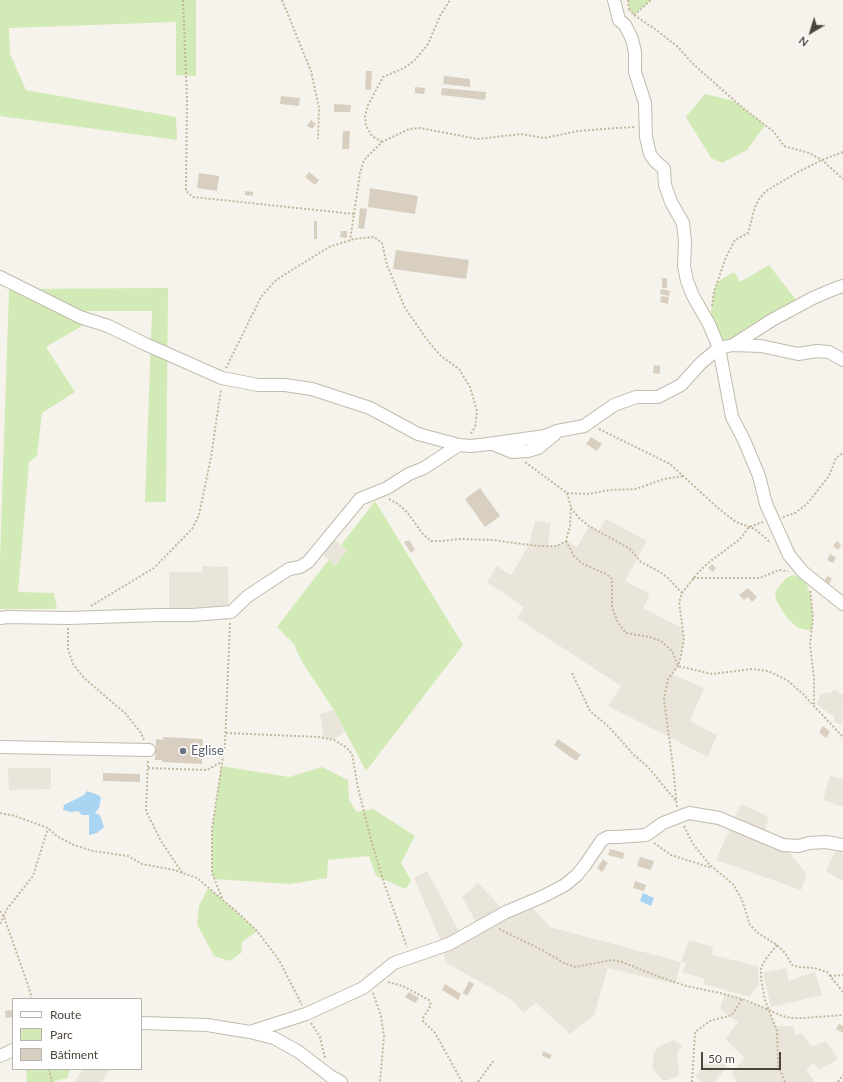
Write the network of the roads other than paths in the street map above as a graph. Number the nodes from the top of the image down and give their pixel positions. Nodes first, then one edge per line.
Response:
1 (614, 0) edge
2 (0, 277) edge
3 (843, 286) edge
4 (733, 345) junction
5 (719, 348) junction
6 (843, 360) edge
7 (557, 431) junction
8 (493, 444) junction
9 (459, 445) junction
10 (838, 597) edge
11 (843, 604) edge
12 (0, 618) edge
13 (0, 747) edge
14 (149, 750) dead end
15 (843, 845) edge
16 (142, 1023) edge
17 (250, 1032) junction
18 (12, 1050) edge
19 (0, 1056) edge
20 (336, 1079) edge

1 - 5 street
2 - 9 street
3 - 4 street
4 - 5 street
4 - 6 street
5 - 7 street
5 - 10 street
7 - 8 street
7 - 8 street
8 - 9 street
9 - 12 street
10 - 11 street
13 - 14 street
15 - 17 street
16 - 17 street
17 - 20 street
18 - 19 street

